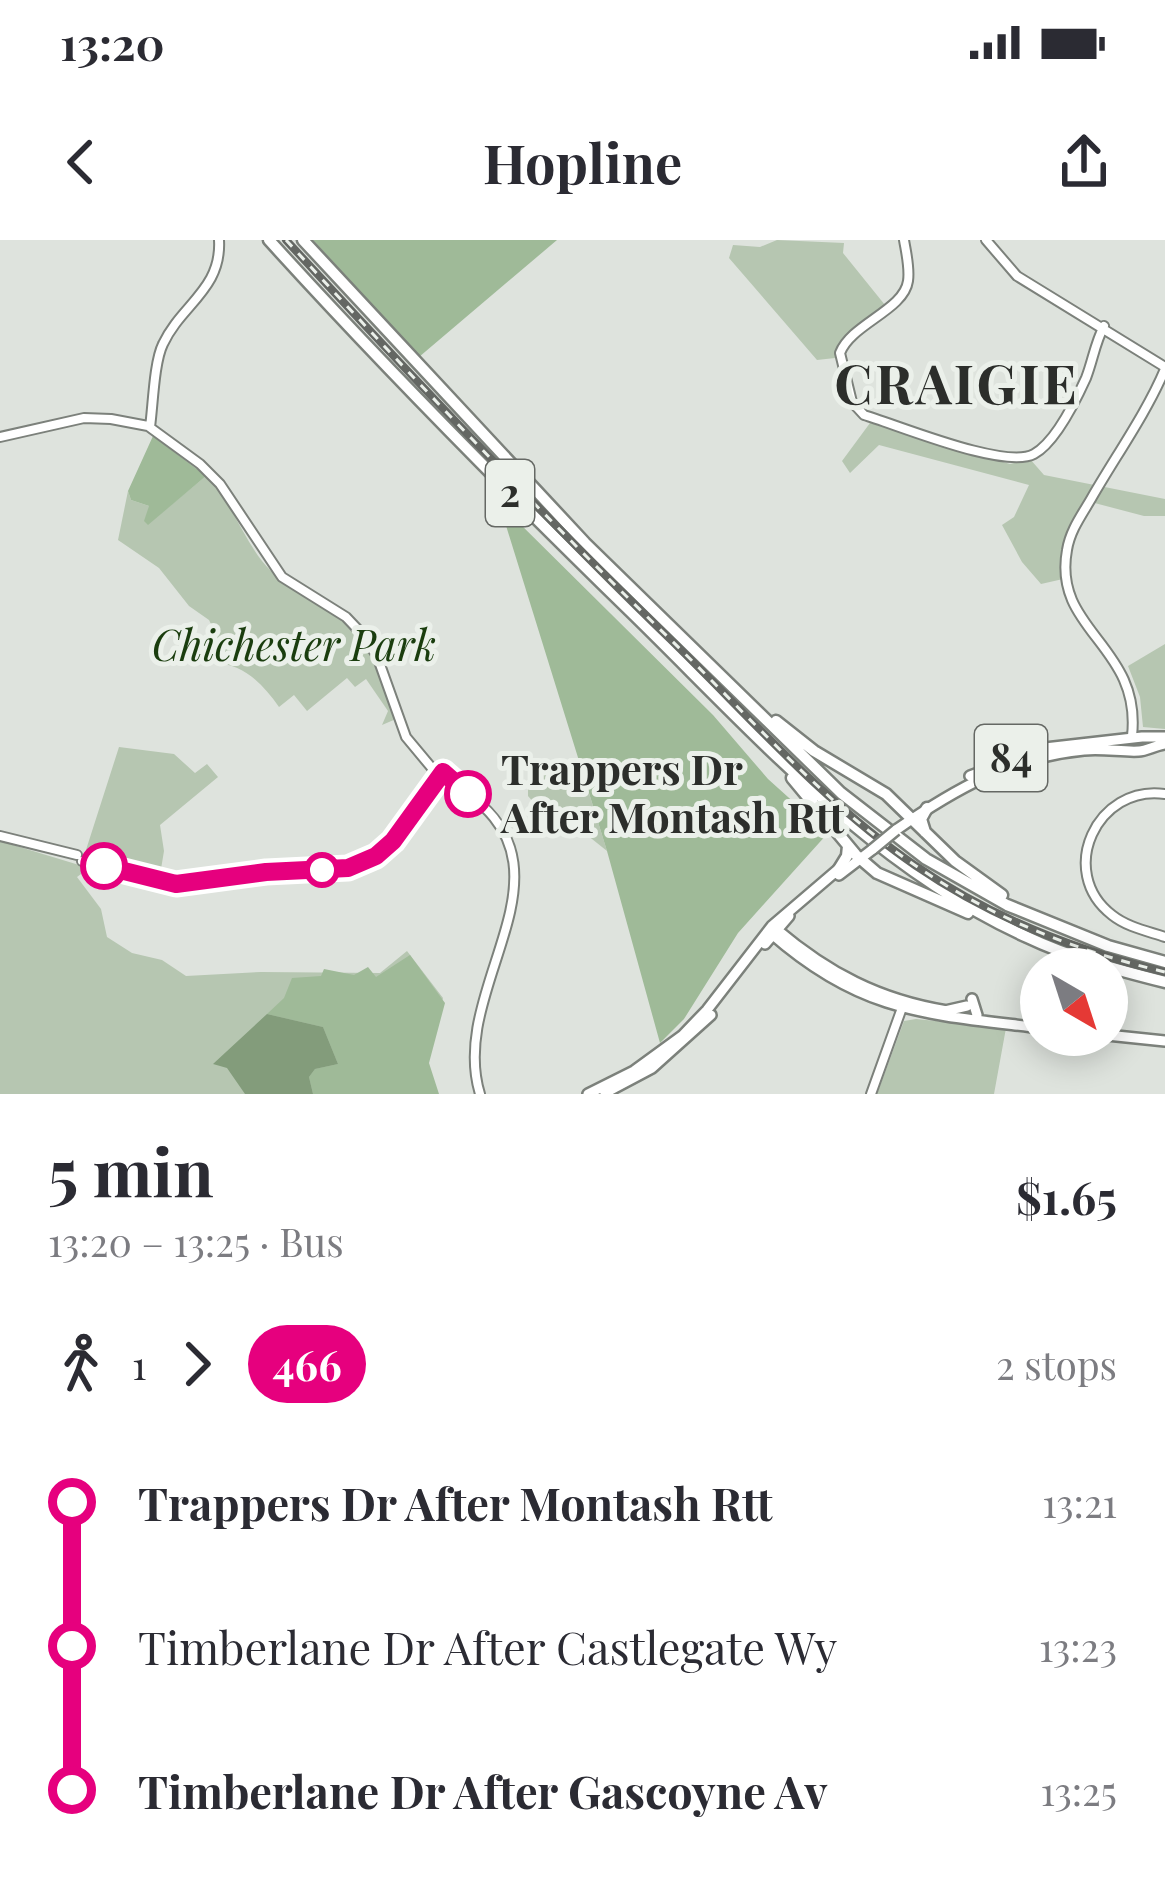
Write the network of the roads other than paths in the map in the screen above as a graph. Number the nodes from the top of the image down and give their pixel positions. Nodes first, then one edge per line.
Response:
1 (219, 240) edge
2 (269, 240) edge
3 (303, 240) edge
4 (904, 240) edge
5 (987, 240) edge
6 (1104, 327) junction
7 (1165, 367) edge
8 (149, 428) junction
9 (0, 438) edge
10 (731, 685) junction
11 (754, 732) junction
12 (1165, 740) edge
13 (1136, 741) junction
14 (439, 774) junction
15 (1165, 796) edge
16 (912, 813) junction
17 (926, 835) junction
18 (0, 836) edge
19 (847, 843) junction
20 (857, 859) junction
21 (838, 868) junction
22 (796, 910) junction
23 (1067, 931) junction
24 (771, 932) junction
25 (1165, 935) edge
26 (1026, 937) junction
27 (795, 950) junction
28 (1165, 962) edge
29 (1165, 982) edge
30 (905, 1009) junction
31 (945, 1011) junction
32 (977, 1015) junction
33 (1020, 1022) edge
34 (1020, 1023) edge
35 (1128, 1034) edge
36 (1165, 1038) edge
37 (677, 1048) junction
38 (655, 1058) junction
39 (623, 1088) edge
40 (481, 1094) edge
41 (588, 1094) edge
42 (872, 1094) edge

1 - 8 main road
2 - 11 highway, 2
3 - 10 highway, 2
4 - 6 main road
5 - 6 main road
6 - 7 main road
7 - 13 main road
8 - 9 main road
8 - 14 main road
10 - 16 highway
10 - 23 highway, 2
11 - 19 highway
11 - 26 highway, 2
12 - 13 main road, 84
13 - 16 main road, 84
14 - 18 main road
14 - 40 main road
15 - 25 main road
16 - 17 highway
16 - 17 highway
16 - 20 main road, 84, bridge
17 - 23 highway
19 - 20 highway
19 - 21 highway
20 - 21 main road, 84
20 - 22 main road, 84
20 - 26 highway
21 - 24 main road, 84
22 - 24 main road, 84
22 - 27 main road
23 - 28 highway, 2
24 - 27 main road
24 - 37 main road, 84
24 - 38 main road, 84
26 - 29 highway, 2
27 - 30 main road
30 - 31 main road
30 - 34 main road
30 - 42 main road
31 - 32 main road
31 - 32 main road
32 - 33 main road
35 - 36 main road
37 - 38 main road
37 - 39 main road, 84
38 - 39 main road, 84
39 - 41 main road, 84

